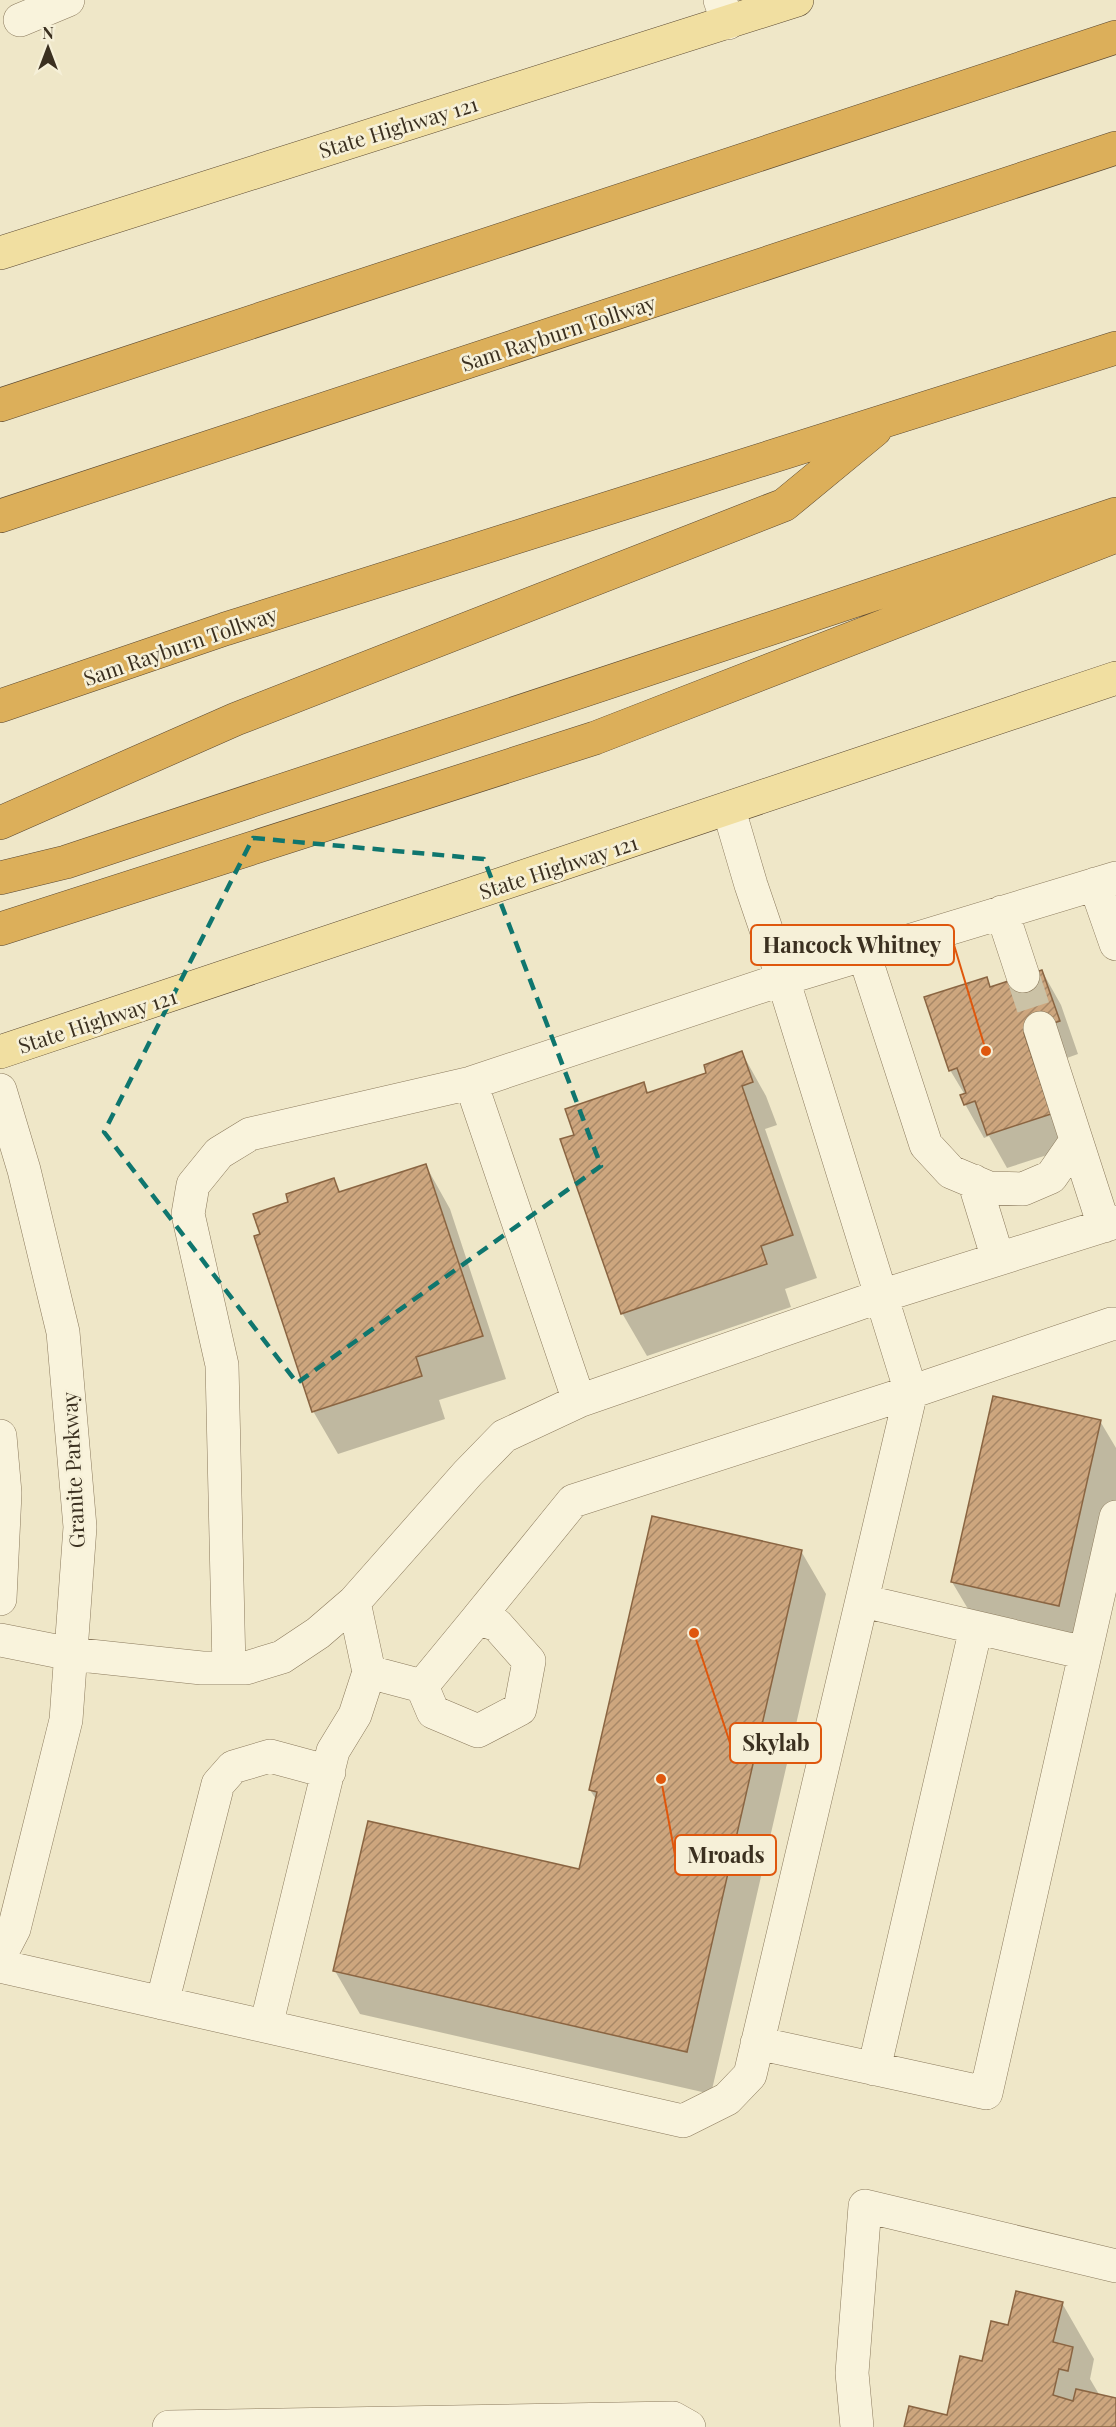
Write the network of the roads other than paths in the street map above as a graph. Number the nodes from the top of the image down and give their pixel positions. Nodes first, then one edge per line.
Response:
1 (68, 0) edge
2 (796, 0) edge
3 (724, 11) edge
4 (11, 16) edge
5 (1116, 37) edge
6 (1116, 148) edge
7 (0, 253) edge
8 (1116, 348) edge
9 (0, 405) edge
10 (888, 419) junction
11 (1116, 514) edge
12 (0, 516) edge
13 (1116, 536) edge
14 (1116, 678) edge
15 (0, 706) edge
16 (729, 810) junction
17 (0, 823) edge
18 (0, 878) edge
19 (1106, 881) edge
20 (1002, 912) junction
21 (0, 929) edge
22 (1116, 944) edge
23 (864, 954) junction
24 (1023, 976) tunnel mouth
25 (783, 979) junction
26 (1040, 1028) tunnel mouth
27 (0, 1052) edge
28 (471, 1083) junction
29 (0, 1090) edge
30 (1076, 1140) junction
31 (974, 1181) junction
32 (1110, 1224) edge
33 (998, 1259) junction
34 (881, 1296) junction
35 (1116, 1324) edge
36 (911, 1392) junction
37 (579, 1401) junction
38 (0, 1437) edge
39 (1116, 1517) edge
40 (0, 1599) edge
41 (863, 1601) junction
42 (354, 1602) junction
43 (478, 1618) junction
44 (976, 1628) junction
45 (0, 1640) edge
46 (1085, 1653) junction
47 (71, 1654) junction
48 (229, 1668) junction
49 (369, 1672) junction
50 (422, 1686) junction
51 (328, 1772) junction
52 (0, 1956) edge
53 (0, 1966) edge
54 (162, 2003) junction
55 (266, 2026) junction
56 (757, 2043) junction
57 (874, 2069) junction
58 (1116, 2266) edge
59 (169, 2427) edge
60 (689, 2427) edge
61 (857, 2427) edge

1 - 4 street
2 - 3 main road, State Highway 121
3 - 7 main road, State Highway 121
5 - 9 highway
6 - 12 highway, Sam Rayburn Tollway
8 - 10 highway, Sam Rayburn Tollway
10 - 15 highway, Sam Rayburn Tollway
10 - 17 highway
11 - 18 highway
13 - 21 highway
14 - 16 main road, State Highway 121
16 - 25 street
16 - 27 main road, State Highway 121
19 - 20 street
19 - 22 street
20 - 23 street
20 - 24 street
23 - 25 street
23 - 31 street
25 - 28 street
25 - 34 street
26 - 30 street
28 - 37 street
28 - 48 street
29 - 47 street, Granite Parkway
30 - 31 street
30 - 32 street
31 - 33 street
32 - 33 street
33 - 34 street
34 - 36 street
34 - 37 street
35 - 36 street
36 - 41 street
36 - 43 street
37 - 42 street
38 - 40 street
39 - 46 street
41 - 44 street
41 - 56 street
42 - 48 street
42 - 49 street
43 - 50 street
43 - 50 street
44 - 46 street
44 - 57 street
45 - 47 street
46 - 57 street
47 - 48 street
47 - 52 street, Granite Parkway
49 - 50 street
49 - 51 street
51 - 54 street
51 - 55 street
53 - 54 street
54 - 55 street
55 - 56 street
56 - 57 street
58 - 61 street
59 - 60 street

